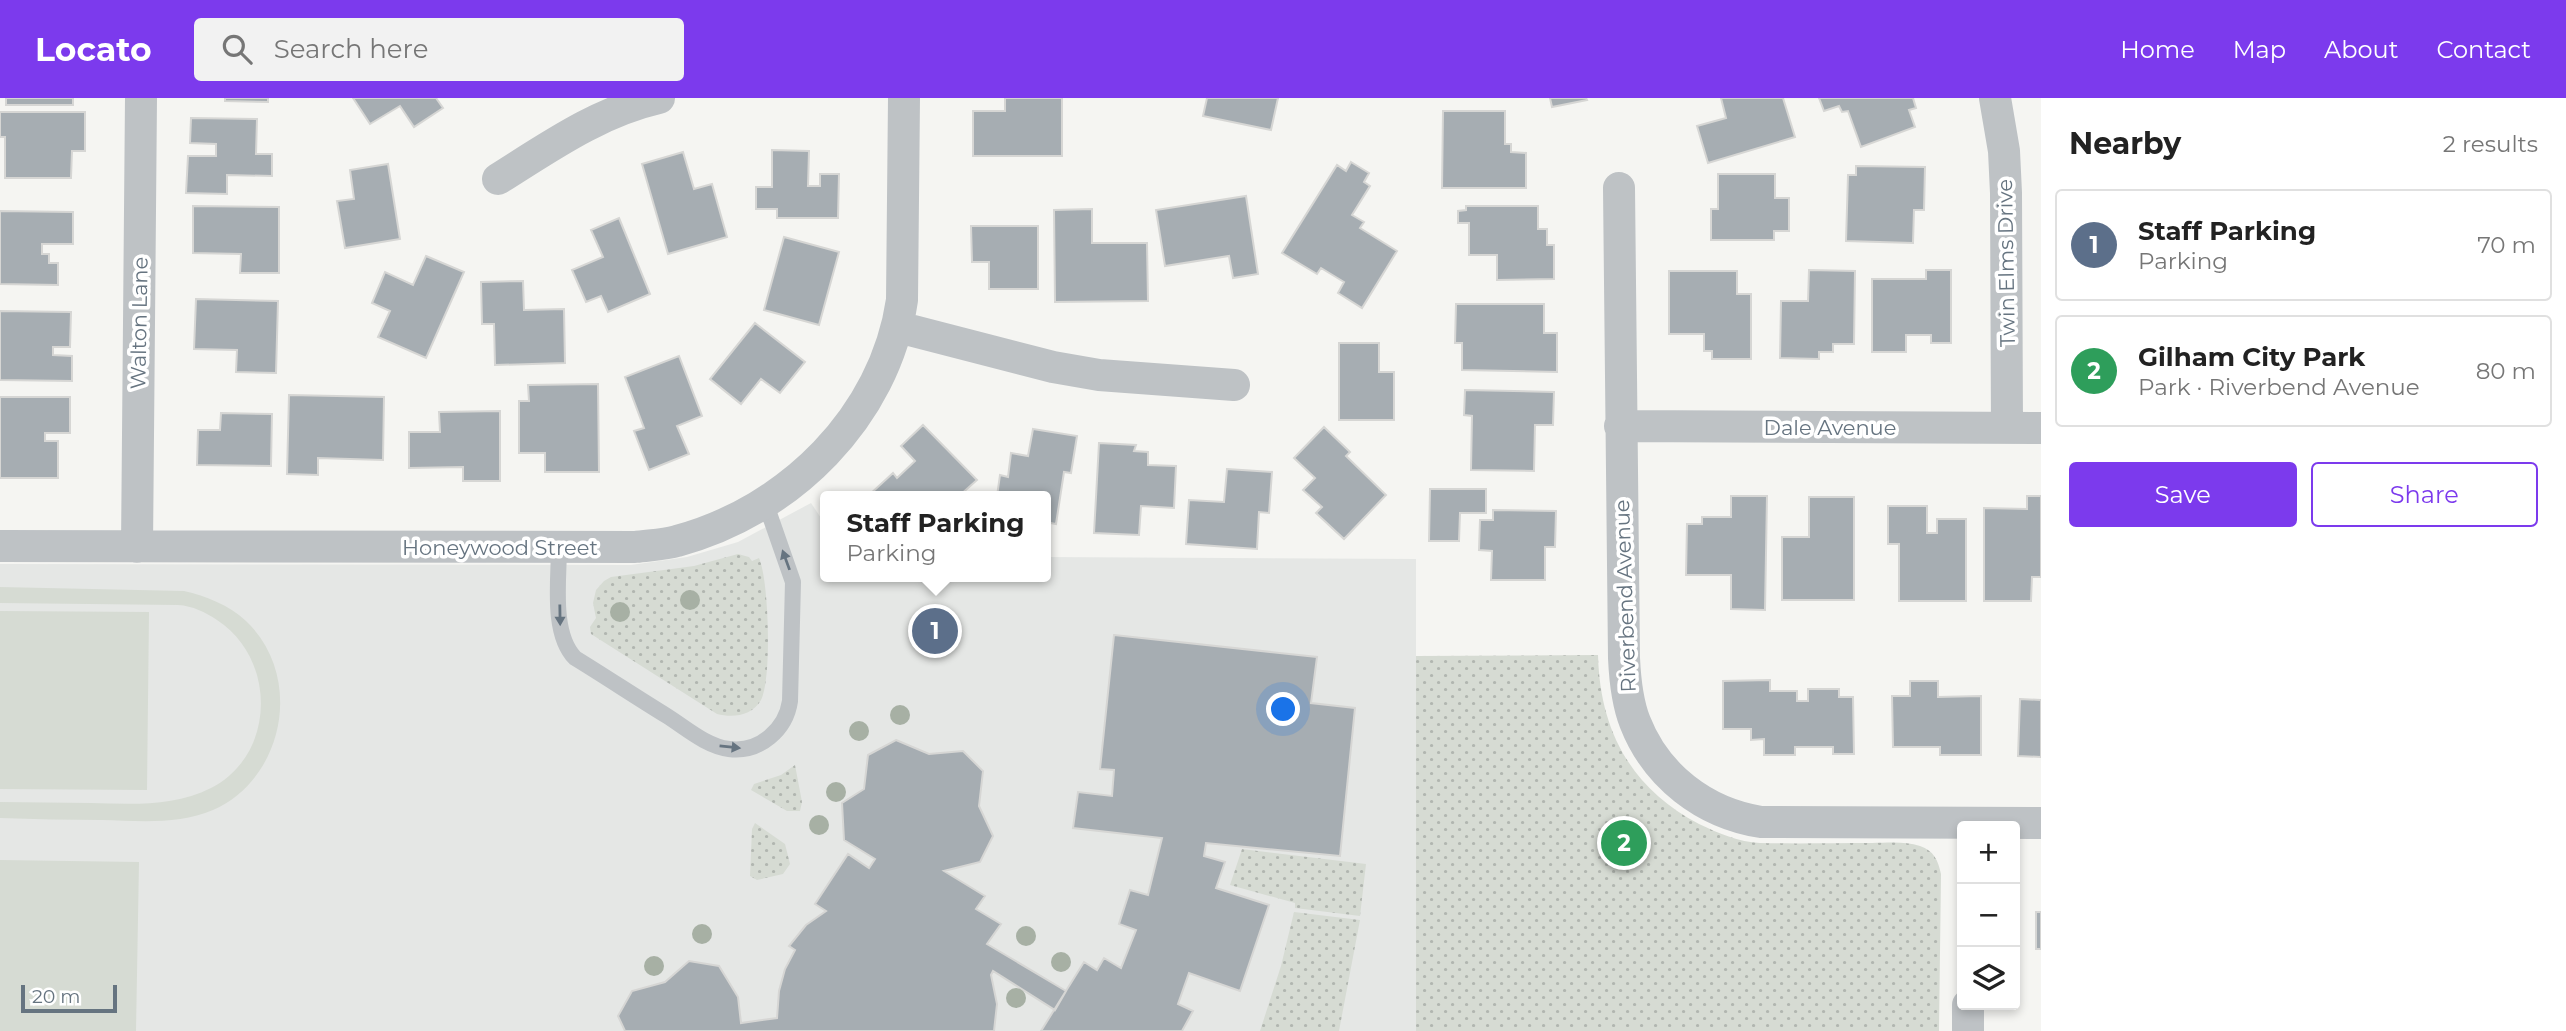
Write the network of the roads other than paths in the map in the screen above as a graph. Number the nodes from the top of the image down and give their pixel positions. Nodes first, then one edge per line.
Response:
1 (141, 98) edge
2 (659, 98) edge
3 (904, 98) edge
4 (1996, 98) edge
5 (498, 179) dead end
6 (1619, 188) dead end
7 (898, 327) junction
8 (1234, 385) dead end
9 (1620, 426) junction
10 (2007, 428) junction
11 (2041, 428) edge
12 (763, 505) junction
13 (0, 546) edge
14 (137, 547) junction
15 (559, 547) junction
16 (2041, 823) edge
17 (2020, 824) edge
18 (1957, 825) edge
19 (1968, 1010) edge
20 (1968, 1031) edge

1 - 14 street, Walton Lane
2 - 5 street
3 - 7 street, Honeywood Street
4 - 10 street, Twin Elms Drive
6 - 9 street, Riverbend Avenue
7 - 8 street
7 - 12 street, Honeywood Street
9 - 10 street, Dale Avenue
9 - 18 street, Riverbend Avenue
10 - 11 street, Dale Avenue
12 - 15 street, Honeywood Street
15 -> 12 lane
13 - 14 street, Honeywood Street
14 - 15 street, Honeywood Street
16 - 17 street, Riverbend Avenue
19 - 20 street

